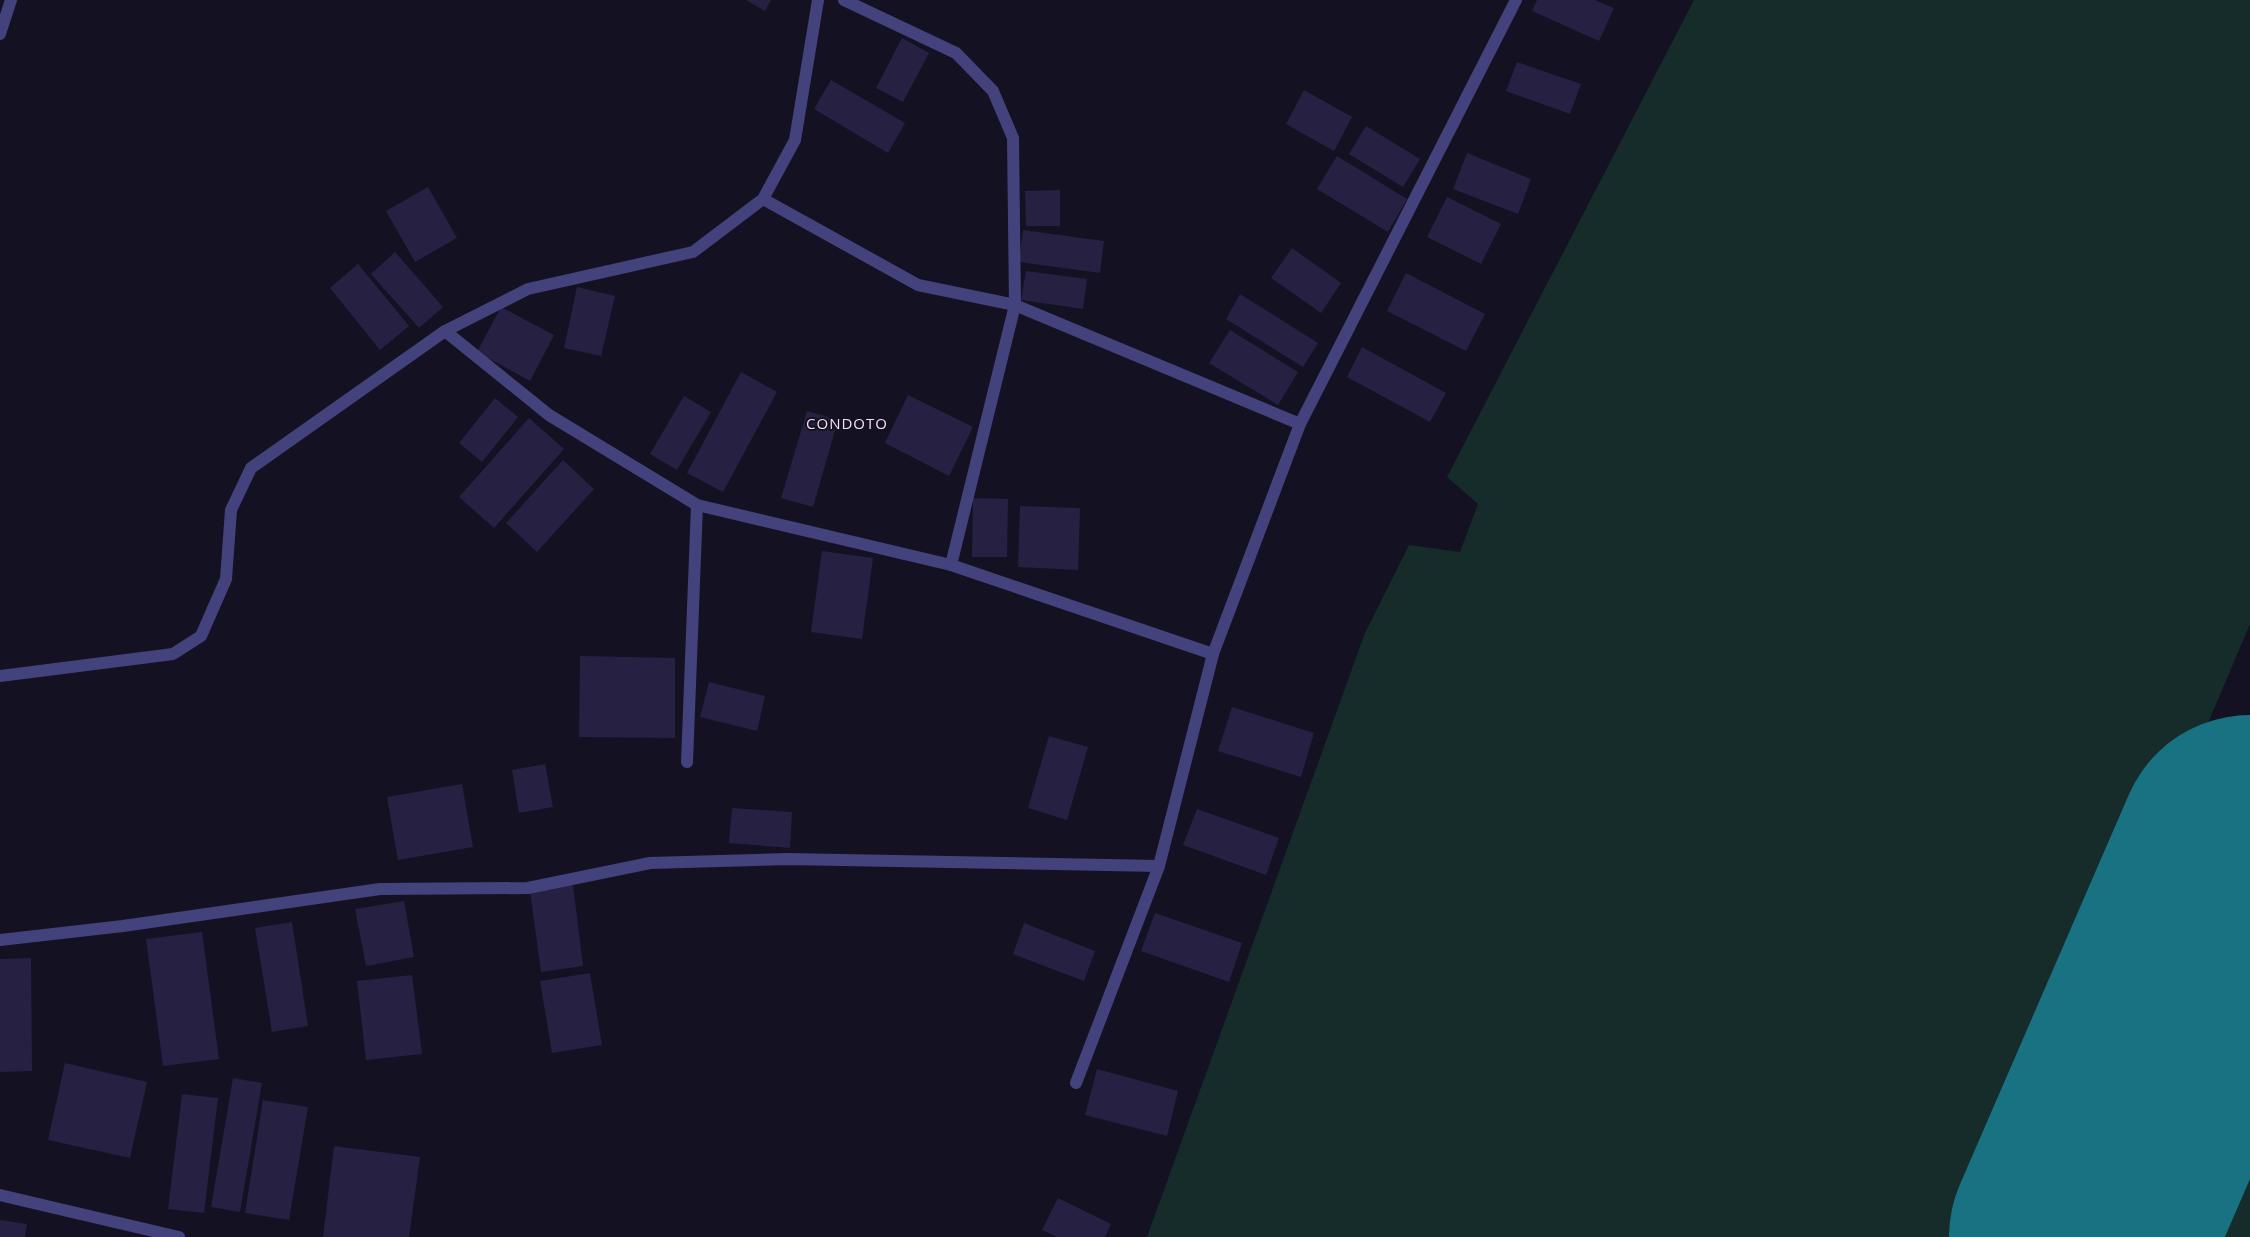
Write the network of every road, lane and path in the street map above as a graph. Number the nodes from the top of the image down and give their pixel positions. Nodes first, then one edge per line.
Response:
1 (11, 0) edge
2 (818, 0) edge
3 (844, 0) edge
4 (1516, 0) edge
5 (0, 34) edge
6 (763, 199) junction
7 (1015, 305) junction
8 (445, 331) junction
9 (1300, 424) junction
10 (697, 505) junction
11 (951, 565) junction
12 (1214, 654) junction
13 (0, 676) edge
14 (687, 762) dead end
15 (1159, 866) junction
16 (0, 940) edge
17 (1076, 1083) dead end
18 (0, 1195) edge
19 (179, 1237) edge

1 - 5 street
2 - 6 street
3 - 7 street
4 - 9 street
6 - 7 street
6 - 8 street
7 - 9 street
7 - 11 street
8 - 10 street
8 - 13 street
9 - 12 street
10 - 11 street
10 - 14 street
11 - 12 street
12 - 15 street
15 - 16 street
15 - 17 street
18 - 19 street

